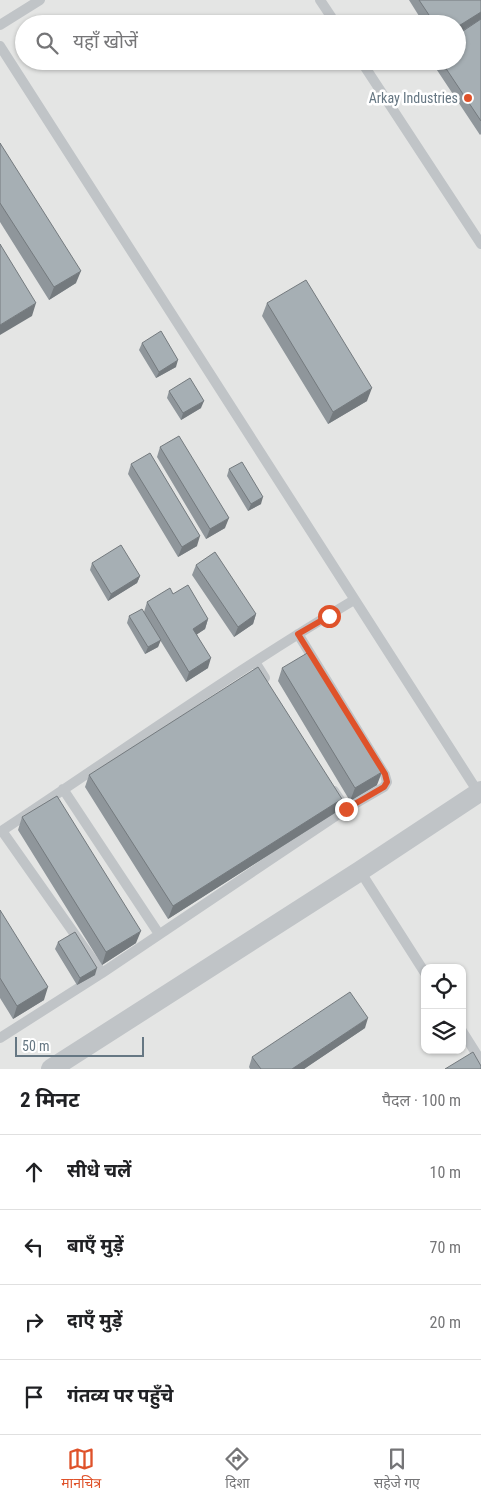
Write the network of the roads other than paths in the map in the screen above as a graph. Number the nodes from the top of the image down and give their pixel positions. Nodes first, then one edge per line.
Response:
1 (40, 0) edge
2 (320, 0) edge
3 (16, 15) edge
4 (330, 15) edge
5 (15, 16) edge
6 (0, 25) edge
7 (0, 46) edge
8 (15, 69) edge
9 (15, 70) edge
10 (367, 70) edge
11 (481, 244) edge
12 (354, 600) junction
13 (298, 634) junction
14 (255, 662) junction
15 (270, 686) edge
16 (331, 784) edge
17 (63, 789) junction
18 (480, 791) edge
19 (346, 809) junction
20 (1, 831) edge
21 (360, 871) junction
22 (159, 934) junction
23 (421, 967) edge
24 (102, 972) junction
25 (466, 1037) edge
26 (0, 1038) edge
27 (481, 1061) edge
28 (51, 1069) edge

1 - 3 lane
2 - 4 lane
5 - 6 lane
7 - 8 lane
9 - 12 lane
10 - 11 lane
12 - 13 lane
12 - 18 lane
13 - 14 lane
13 - 19 lane
14 - 15 lane
14 - 17 lane
16 - 19 lane
17 - 20 lane
17 - 22 lane
18 - 21 street
19 - 22 lane
20 - 24 lane
21 - 23 lane
21 - 28 street
22 - 24 lane
24 - 26 lane
25 - 27 lane

